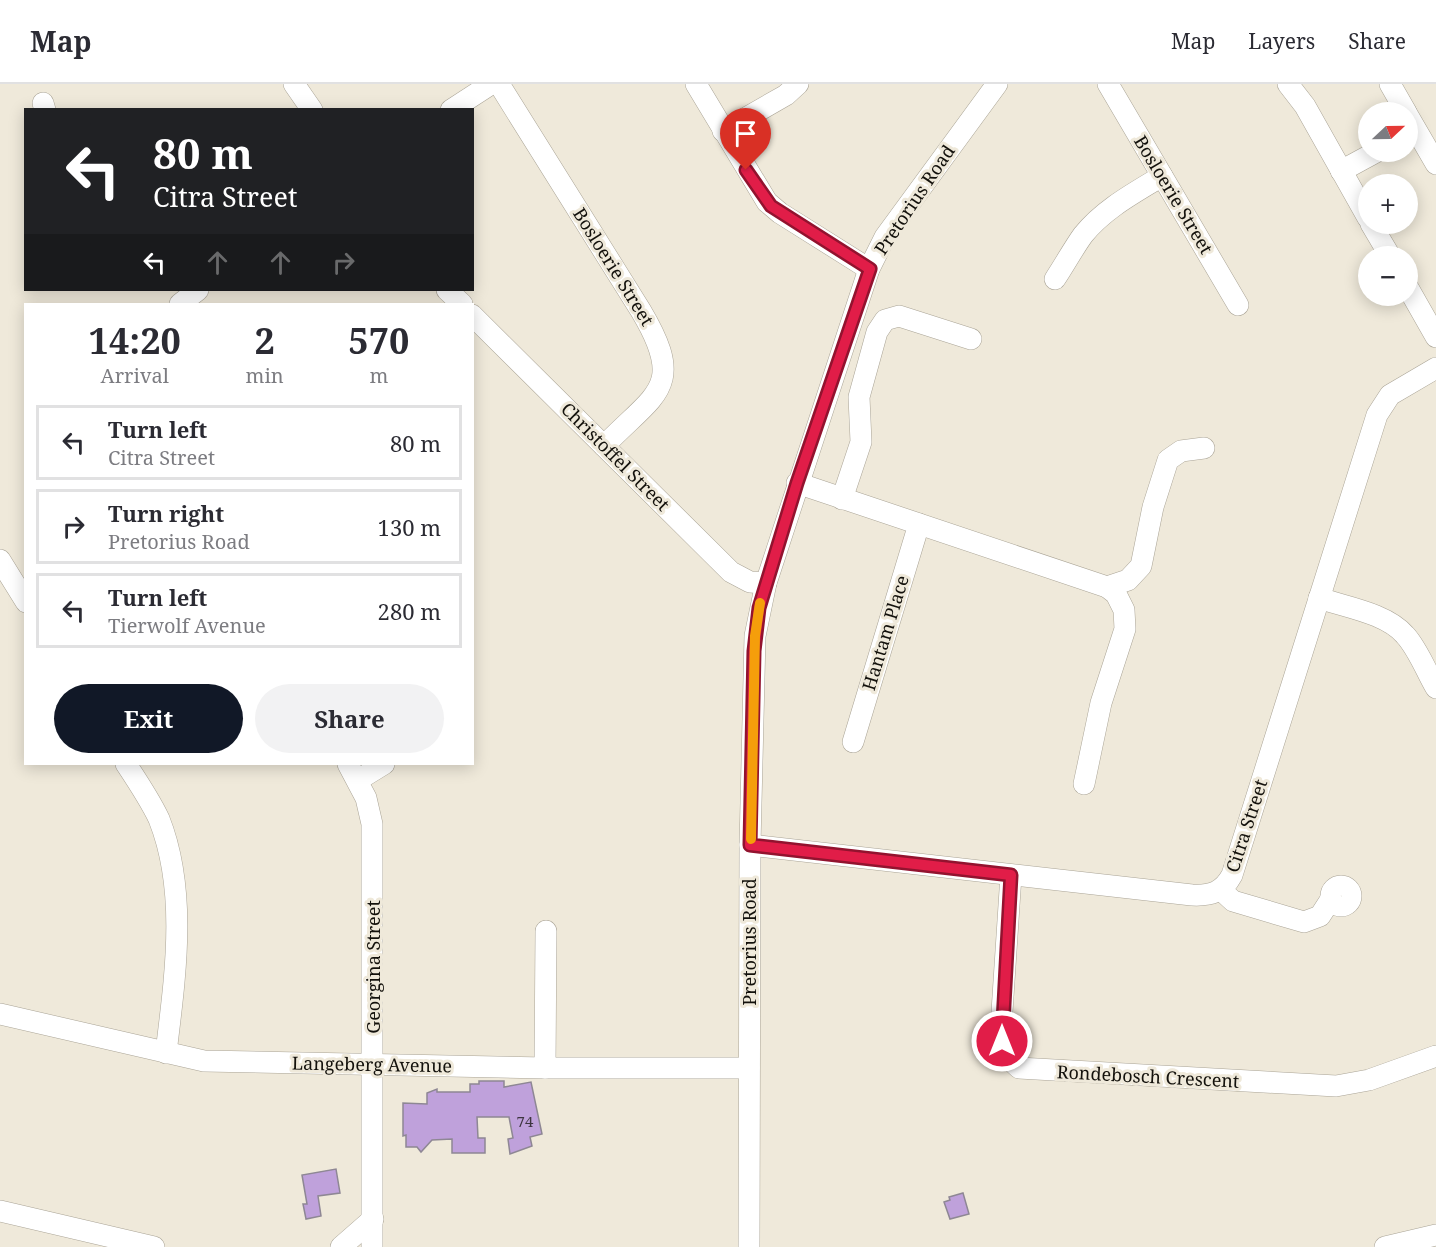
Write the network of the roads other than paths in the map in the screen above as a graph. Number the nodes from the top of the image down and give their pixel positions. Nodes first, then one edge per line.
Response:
1 (294, 84) edge
2 (491, 84) edge
3 (499, 84) edge
4 (696, 84) edge
5 (798, 84) edge
6 (997, 84) edge
7 (1107, 84) edge
8 (1288, 84) edge
9 (1297, 84) edge
10 (1390, 84) edge
11 (1399, 102) edge
12 (1305, 106) junction
13 (306, 107) edge
14 (454, 108) edge
15 (723, 131) junction
16 (1418, 136) edge
17 (1358, 162) edge
18 (1436, 164) edge
19 (1341, 171) junction
20 (1162, 176) junction
21 (1358, 201) edge
22 (870, 269) junction
23 (1055, 279) dead end
24 (196, 291) edge
25 (448, 291) edge
26 (177, 299) edge
27 (461, 303) edge
28 (1238, 305) dead end
29 (1418, 305) edge
30 (474, 317) edge
31 (1436, 337) edge
32 (971, 339) dead end
33 (1436, 368) edge
34 (604, 446) junction
35 (1204, 448) dead end
36 (797, 483) junction
37 (842, 500) junction
38 (919, 525) junction
39 (0, 560) edge
40 (766, 583) junction
41 (1107, 587) junction
42 (1319, 598) junction
43 (24, 599) edge
44 (1436, 688) edge
45 (853, 742) dead end
46 (127, 765) edge
47 (380, 765) edge
48 (353, 772) edge
49 (1084, 784) dead end
50 (750, 845) junction
51 (1011, 875) junction
52 (1221, 890) junction
53 (1331, 899) dead end
54 (546, 931) dead end
55 (0, 1014) edge
56 (166, 1053) junction
57 (1436, 1056) edge
58 (374, 1065) junction
59 (545, 1068) junction
60 (749, 1068) junction
61 (0, 1211) edge
62 (373, 1219) junction
63 (1436, 1235) edge
64 (154, 1247) edge
65 (341, 1247) edge
66 (372, 1247) edge
67 (749, 1247) edge
68 (1385, 1247) edge

1 - 13 street
2 - 14 street
3 - 34 street, Bosloerie Street
4 - 15 street
5 - 15 street
6 - 22 street, Pretorius Road
7 - 20 street, Bosloerie Street
8 - 12 street
9 - 12 street
10 - 11 street
12 - 19 street
15 - 22 street
16 - 18 street
17 - 19 street
19 - 21 street
20 - 23 street
20 - 28 street, Bosloerie Street
22 - 36 street, Pretorius Road
24 - 26 street
25 - 27 street
29 - 31 street
30 - 34 street, Christoffel Street
32 - 37 street
33 - 42 street, Citra Street
34 - 40 street, Christoffel Street
35 - 41 street
36 - 37 street
36 - 40 street, Pretorius Road
37 - 38 street
38 - 41 street
38 - 45 street, Hantam Place
39 - 43 street
40 - 50 street, Pretorius Road
41 - 49 street
42 - 44 street
42 - 52 street, Citra Street
46 - 56 street
47 - 48 street
48 - 58 street, Georgina Street
50 - 51 street, Citra Street
50 - 60 street, Pretorius Road
51 - 52 street, Citra Street
51 - 57 street, Rondebosch Crescent
52 - 53 street
54 - 59 street
55 - 56 street, Langeberg Avenue
56 - 58 street, Langeberg Avenue
58 - 59 street, Langeberg Avenue
58 - 62 street, Georgina Street
59 - 60 street, Langeberg Avenue
60 - 67 street, Pretorius Road
61 - 64 street
62 - 65 street
62 - 66 street, Georgina Street
63 - 68 street

